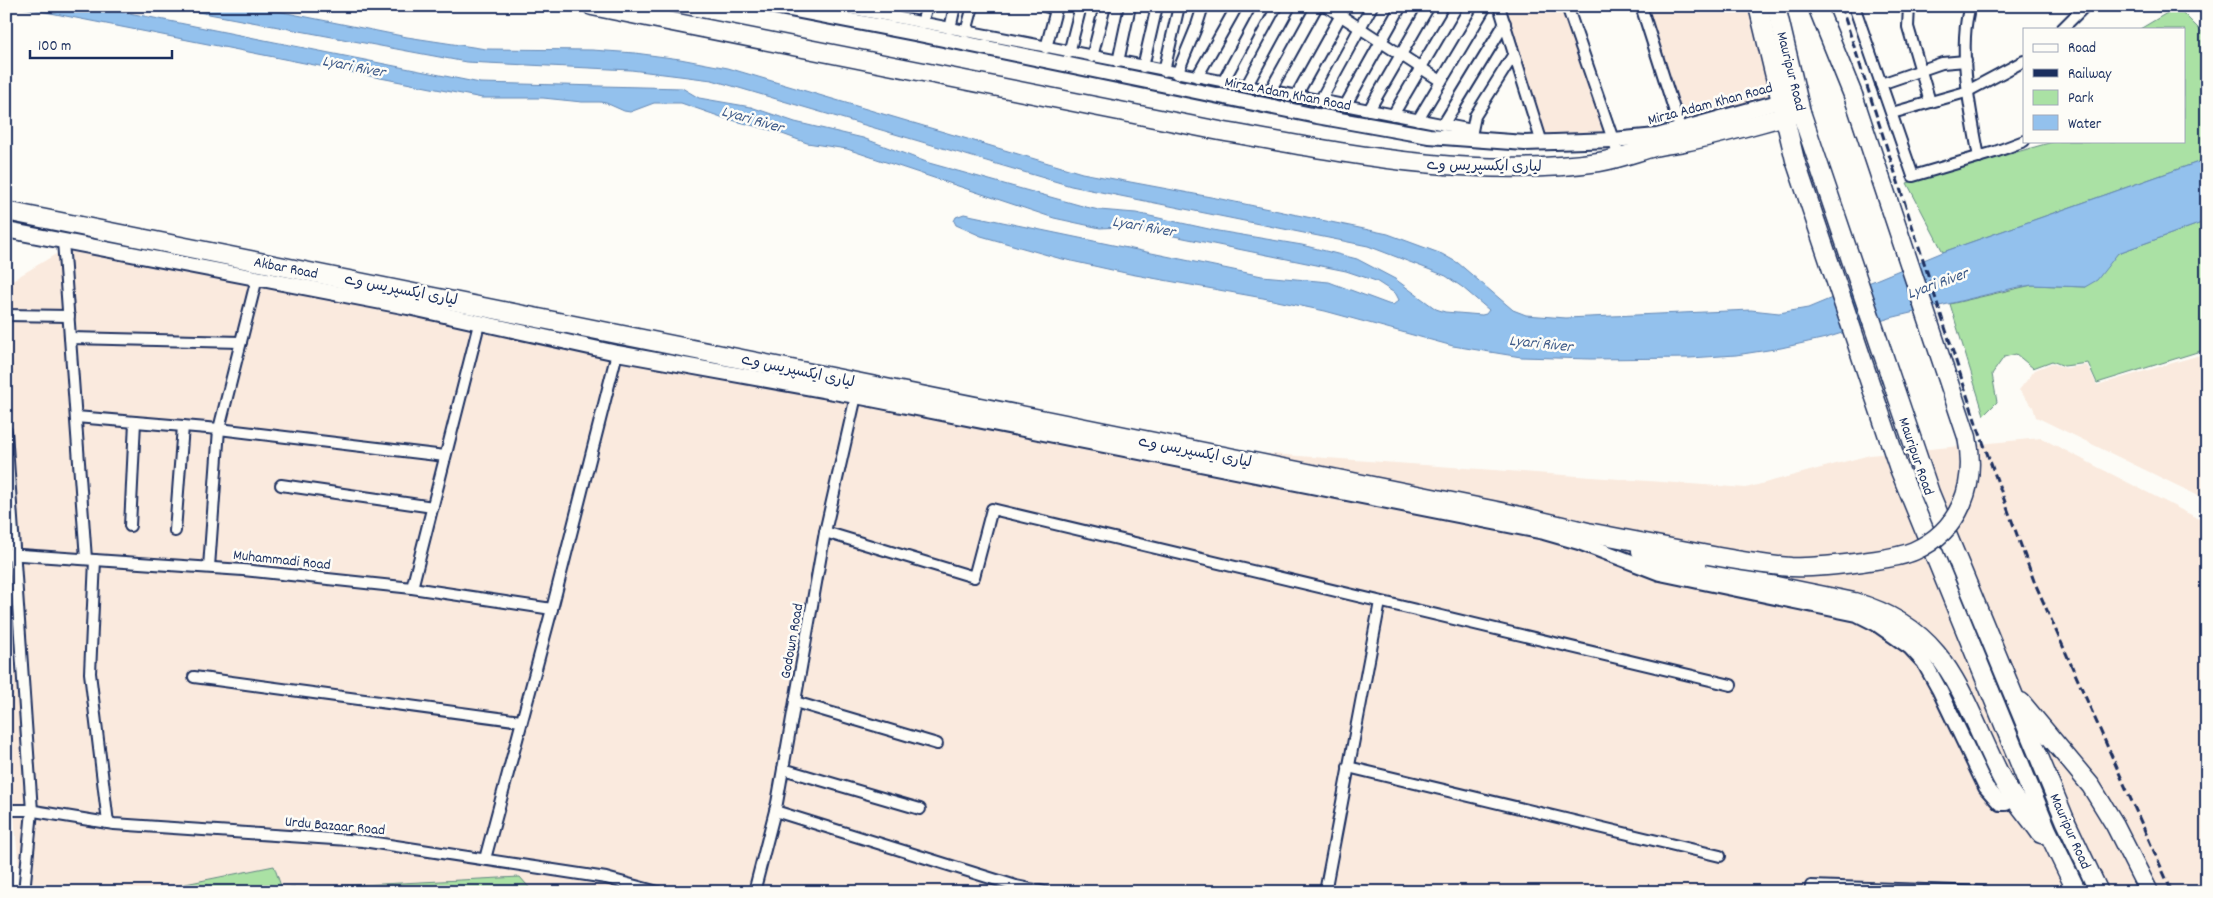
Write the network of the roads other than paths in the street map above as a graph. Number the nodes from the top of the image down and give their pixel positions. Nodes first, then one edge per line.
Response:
1 (592, 6) edge
2 (774, 6) edge
3 (838, 6) edge
4 (896, 6) edge
5 (926, 6) edge
6 (955, 6) edge
7 (972, 6) edge
8 (1044, 6) edge
9 (1081, 6) edge
10 (1105, 6) edge
11 (1130, 6) edge
12 (1157, 6) edge
13 (1180, 6) edge
14 (1237, 6) edge
15 (1264, 6) edge
16 (1290, 6) edge
17 (1317, 6) edge
18 (1326, 6) edge
19 (1346, 6) edge
20 (1372, 6) edge
21 (1401, 6) edge
22 (1429, 6) edge
23 (1457, 6) edge
24 (1486, 6) edge
25 (1499, 6) edge
26 (1567, 6) edge
27 (1641, 6) edge
28 (1758, 6) edge
29 (1776, 6) edge
30 (1817, 6) edge
31 (1854, 6) edge
32 (1909, 6) edge
33 (1969, 6) edge
34 (2085, 6) edge
35 (1205, 7) edge
36 (1056, 8) edge
37 (799, 9) edge
38 (863, 9) edge
39 (892, 17) junction
40 (1340, 17) junction
41 (922, 23) junction
42 (1504, 23) junction
43 (2063, 28) edge
44 (950, 29) junction
45 (1359, 29) junction
46 (966, 32) junction
47 (1381, 42) junction
48 (1046, 48) junction
49 (1069, 53) junction
50 (1514, 54) junction
51 (1401, 55) junction
52 (1092, 57) junction
53 (1966, 61) junction
54 (1118, 62) junction
55 (2023, 63) edge
56 (1143, 67) junction
57 (1421, 68) junction
58 (1164, 71) junction
59 (1921, 72) junction
60 (1177, 74) junction
61 (1197, 77) junction
62 (1441, 81) junction
63 (1223, 82) junction
64 (1882, 84) junction
65 (1246, 87) junction
66 (1270, 91) junction
67 (1966, 92) junction
68 (1296, 96) junction
69 (1320, 101) junction
70 (1930, 102) junction
71 (1345, 106) junction
72 (1790, 107) junction
73 (1369, 110) junction
74 (1892, 113) junction
75 (1393, 115) junction
76 (1418, 120) junction
77 (1444, 125) junction
78 (1681, 131) junction
79 (1471, 135) junction
80 (1613, 140) junction
81 (2023, 141) edge
82 (1542, 143) junction
83 (1619, 157) junction
84 (1979, 157) junction
85 (6, 211) edge
86 (6, 230) edge
87 (63, 241) junction
88 (257, 278) junction
89 (6, 315) edge
90 (69, 316) junction
91 (479, 324) junction
92 (70, 338) junction
93 (241, 342) junction
94 (617, 353) junction
95 (856, 396) junction
96 (76, 417) junction
97 (135, 422) junction
98 (183, 426) junction
99 (6, 430) edge
100 (220, 430) junction
101 (445, 456) junction
102 (281, 485) dead end
103 (433, 507) junction
104 (130, 526) dead end
105 (175, 531) dead end
106 (825, 532) junction
107 (1588, 532) junction
108 (10, 554) edge
109 (91, 559) junction
110 (209, 567) junction
111 (412, 588) junction
112 (1380, 602) junction
113 (552, 609) junction
114 (194, 677) dead end
115 (1731, 685) dead end
116 (2010, 688) junction
117 (795, 702) junction
118 (521, 722) junction
119 (937, 744) dead end
120 (1348, 767) junction
121 (783, 769) junction
122 (2015, 798) junction
123 (920, 809) dead end
124 (6, 810) edge
125 (32, 811) junction
126 (775, 811) junction
127 (108, 823) junction
128 (1720, 856) dead end
129 (484, 859) junction
130 (2062, 864) junction
131 (24, 892) edge
132 (658, 892) edge
133 (754, 892) edge
134 (1045, 892) edge
135 (1325, 892) edge
136 (1810, 892) edge
137 (1983, 892) edge
138 (2076, 892) edge
139 (2099, 892) edge
140 (2149, 892) edge

1 - 83 highway, لیاری ایکسپریس وے
2 - 37 street, Mirza Adam Khan Road
3 - 38 street
4 - 39 street
5 - 41 street
6 - 44 street
7 - 46 street
8 - 36 street
9 - 49 street
10 - 52 street
11 - 54 street
12 - 56 street
13 - 58 street
14 - 61 street
15 - 63 street
16 - 65 street
17 - 66 street
18 - 40 street
19 - 40 street
20 - 45 street
21 - 47 street
22 - 51 street
23 - 57 street
24 - 62 street
25 - 42 street
26 - 80 street
27 - 78 street
28 - 72 highway, Mauripur Road
29 - 72 highway, Mauripur Road
30 - 107 highway, bridge
31 - 64 street
32 - 59 street
33 - 53 street
34 - 43 street
35 - 60 street
36 - 48 street
37 - 79 street, Mirza Adam Khan Road
38 - 39 street
39 - 41 street
40 - 45 street
40 - 68 street
41 - 44 street
42 - 50 street
42 - 77 street
44 - 46 street
45 - 47 street
45 - 69 street
46 - 48 street
47 - 51 street
47 - 71 street
48 - 49 street
49 - 52 street
50 - 79 street
50 - 82 street
51 - 57 street
51 - 73 street
52 - 54 street
53 - 59 street
53 - 67 street
54 - 56 street
55 - 67 street
56 - 58 street
57 - 62 street
57 - 75 street
58 - 60 street
59 - 64 street
59 - 70 street
60 - 61 street
61 - 63 street
62 - 76 street
63 - 65 street
64 - 74 street
65 - 66 street
66 - 68 street
67 - 70 street
67 - 84 street
68 - 69 street
69 - 71 street
70 - 74 street
71 - 73 street
72 - 78 street, Mirza Adam Khan Road
72 - 83 highway, لیاری ایکسپریس وے
72 - 116 highway, Mauripur Road
72 - 130 highway, Mauripur Road
73 - 75 street
74 - 84 street
75 - 76 street
76 - 77 street
77 - 79 street
78 - 80 street, Mirza Adam Khan Road
79 - 82 street, Mirza Adam Khan Road
80 - 82 street, Mirza Adam Khan Road
80 - 83 street
81 - 84 street
85 - 107 highway, لیاری ایکسپریس وے
86 - 87 street, Akbar Road
87 - 88 street, Akbar Road
87 - 90 street
88 - 91 street, Akbar Road
88 - 93 street
89 - 90 street
90 - 92 street
91 - 94 street, Akbar Road
91 - 101 street
92 - 93 street
92 - 96 street
93 - 100 street
94 - 95 street, Akbar Road
94 - 113 street
95 - 106 street, Godown Road
95 - 122 street, Akbar Road
96 - 97 street
96 - 109 street
97 - 98 street
97 - 104 street
98 - 100 street
98 - 105 street
99 - 108 street
100 - 101 street
100 - 110 street
101 - 103 street
102 - 103 street
103 - 111 street
106 - 112 street
106 - 117 street, Godown Road
107 - 122 highway
108 - 109 street, Muhammadi Road
108 - 125 street
109 - 110 street, Muhammadi Road
109 - 127 street
110 - 111 street, Muhammadi Road
111 - 113 street, Muhammadi Road
112 - 115 street
112 - 120 street
113 - 118 street
114 - 118 street
116 - 139 highway, Mauripur Road
116 - 140 highway
117 - 119 street
117 - 121 street, Godown Road
118 - 129 street
120 - 128 street
120 - 135 street
121 - 123 street
121 - 126 street, Godown Road
122 - 130 highway
124 - 125 street, Urdu Bazaar Road
125 - 127 street, Urdu Bazaar Road
125 - 131 street
126 - 133 street, Godown Road
126 - 134 street
127 - 129 street, Urdu Bazaar Road
129 - 132 street, Urdu Bazaar Road
130 - 138 highway, Mauripur Road
136 - 137 street

